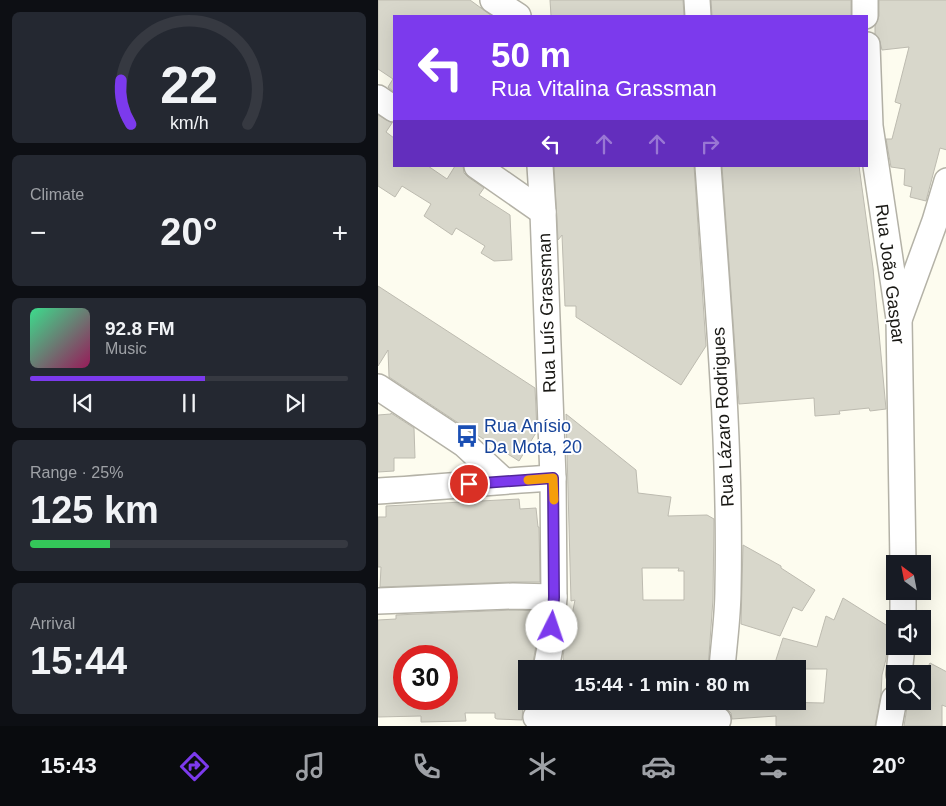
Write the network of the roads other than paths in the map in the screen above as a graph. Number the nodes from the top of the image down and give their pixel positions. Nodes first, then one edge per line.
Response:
1 (493, 0) edge
2 (529, 0) edge
3 (697, 0) edge
4 (865, 0) edge
5 (516, 15) edge
6 (529, 15) edge
7 (698, 15) edge
8 (866, 15) edge
9 (868, 72) edge
10 (378, 98) edge
11 (393, 108) edge
12 (478, 167) edge
13 (540, 167) edge
14 (708, 167) edge
15 (946, 181) edge
16 (543, 212) junction
17 (899, 319) junction
18 (378, 387) edge
19 (553, 478) junction
20 (504, 481) junction
21 (378, 491) edge
22 (903, 555) edge
23 (554, 597) junction
24 (378, 601) edge
25 (548, 660) edge
26 (723, 660) edge
27 (892, 710) edge
28 (537, 715) edge
29 (719, 716) edge
30 (889, 726) edge

1 - 5 street
2 - 6 street
3 - 7 street
4 - 8 street
9 - 17 street, Rua João Gaspar
10 - 11 street
12 - 16 street
13 - 16 street, Rua Luís Grassman
14 - 26 street, Rua Lázaro Rodrigues
15 - 17 street
16 - 19 street, Rua Luís Grassman
17 - 22 street, Rua João Gaspar
18 - 20 street
19 - 20 street
19 - 23 street, Rua Luís Grassman
20 - 21 street
23 - 24 street
23 - 25 street, Rua Luís Grassman
27 - 30 street
28 - 29 street

